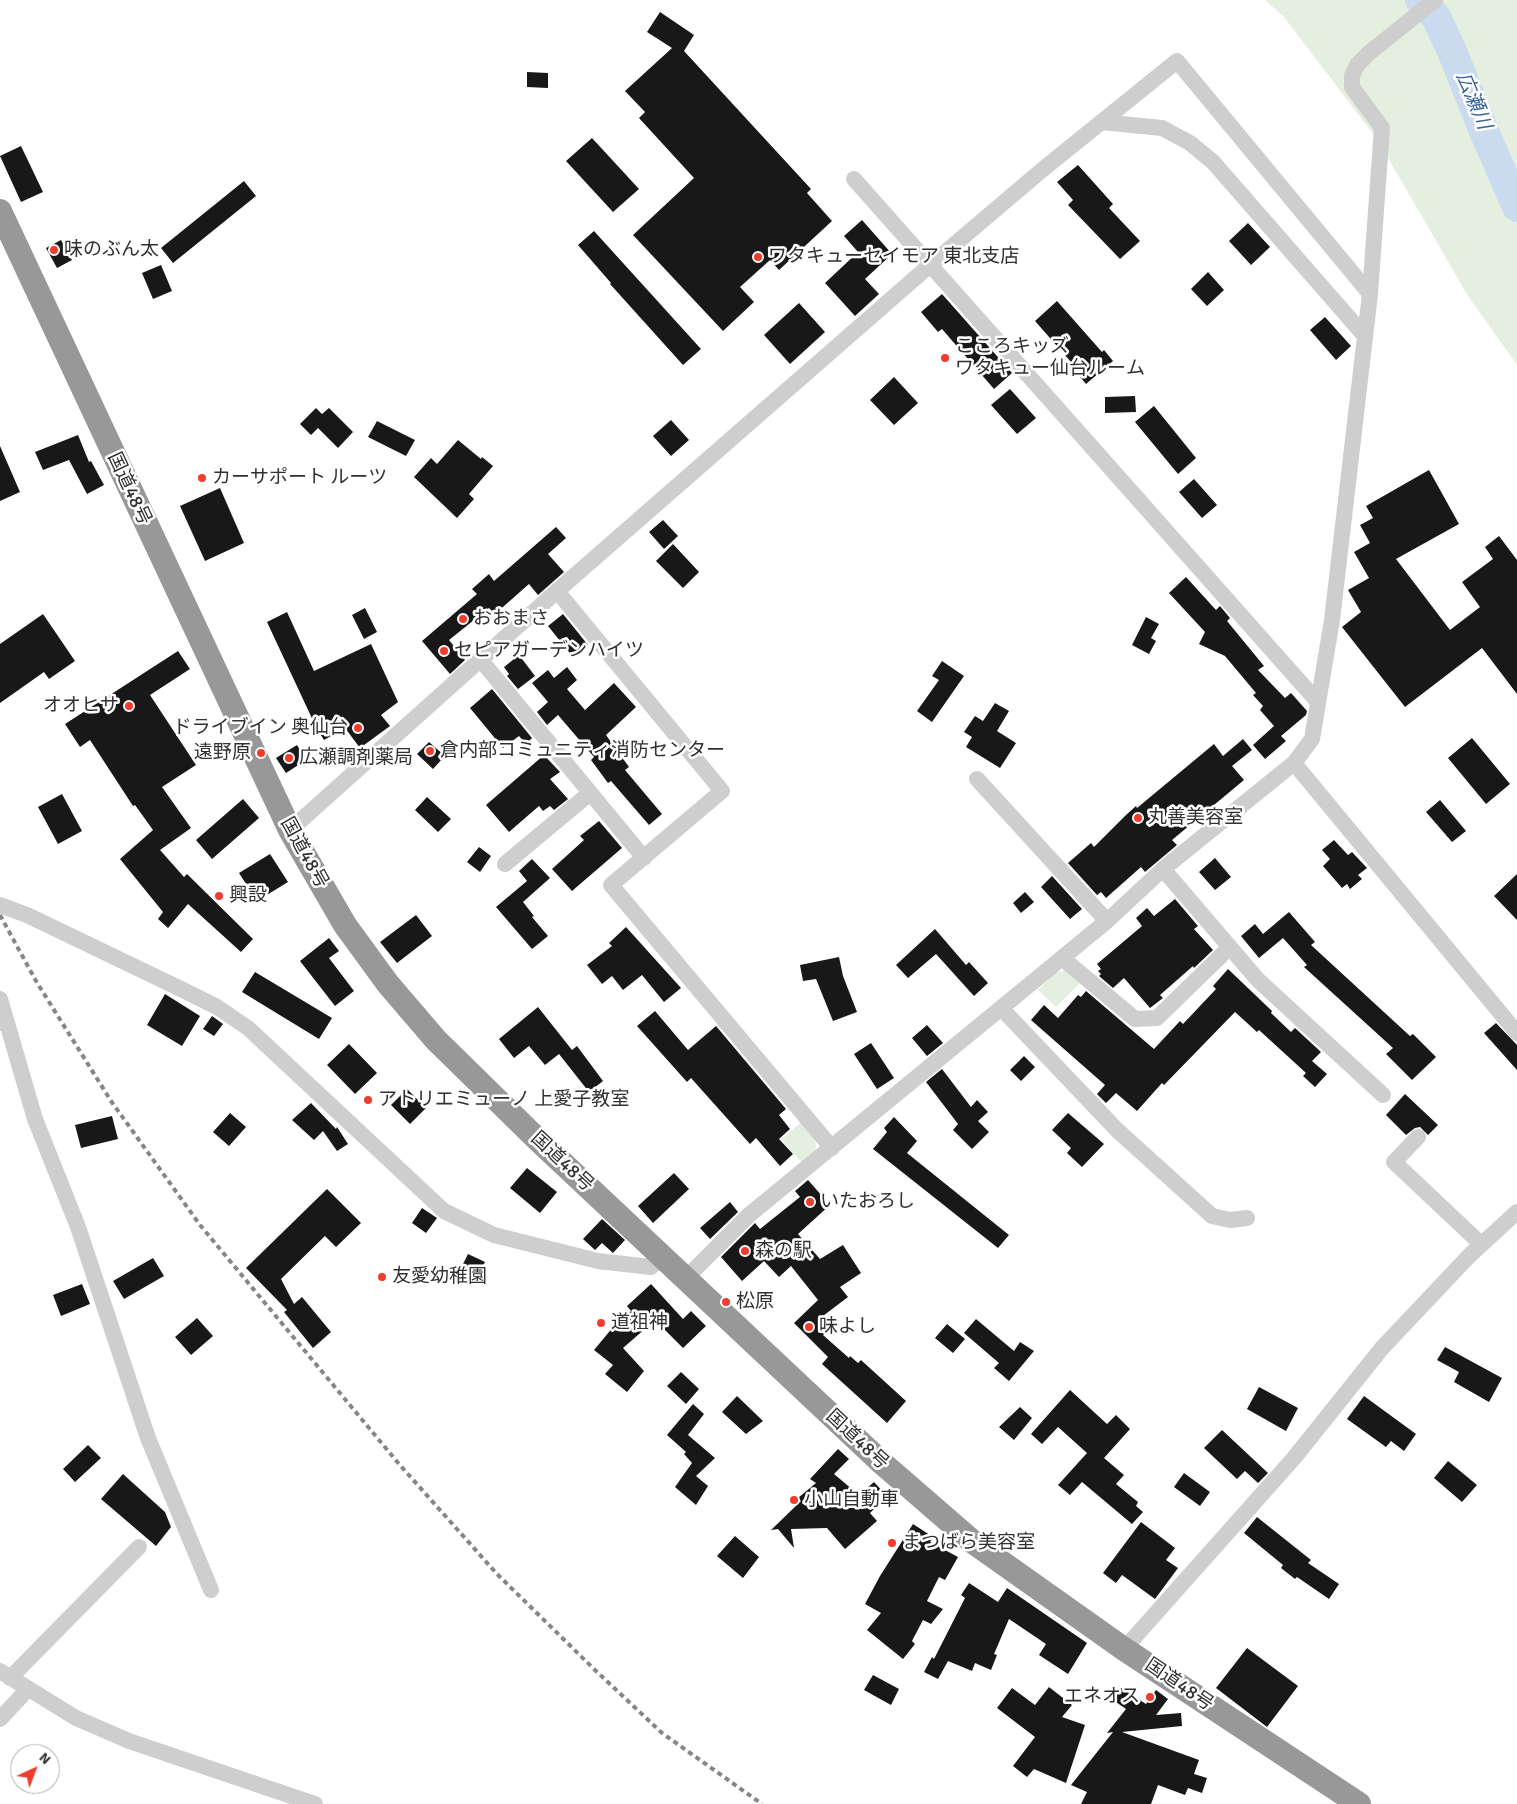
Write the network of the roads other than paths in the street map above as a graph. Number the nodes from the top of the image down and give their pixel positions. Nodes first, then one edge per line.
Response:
1 (1435, 0) edge
2 (1101, 122) junction
3 (854, 179) dead end
4 (0, 211) edge
5 (929, 266) junction
6 (1370, 294) junction
7 (1364, 335) junction
8 (557, 591) junction
9 (480, 659) junction
10 (1317, 701) junction
11 (1294, 763) junction
12 (977, 778) dead end
13 (590, 792) junction
14 (290, 830) junction
15 (644, 858) junction
16 (505, 864) dead end
17 (1163, 868) junction
18 (0, 905) edge
19 (1107, 921) junction
20 (1230, 947) junction
21 (1062, 958) junction
22 (0, 999) edge
23 (1001, 1008) junction
24 (2, 1020) edge
25 (1517, 1033) edge
26 (1383, 1095) dead end
27 (1418, 1137) dead end
28 (832, 1148) junction
29 (1517, 1212) edge
30 (1247, 1218) dead end
31 (1481, 1244) junction
32 (661, 1257) junction
33 (686, 1278) junction
34 (139, 1547) dead end
35 (211, 1590) dead end
36 (1124, 1649) junction
37 (5, 1675) edge
38 (28, 1690) junction
39 (0, 1719) edge
40 (315, 1804) edge
41 (1359, 1804) edge

1 - 6 street
2 - 5 street
2 - 6 street
2 - 7 street
3 - 5 street
4 - 14 highway, 国道48号
5 - 8 street
5 - 10 street
6 - 7 street
7 - 10 street
8 - 9 street
8 - 15 street
9 - 13 street
9 - 14 street
10 - 11 street
11 - 17 street
11 - 25 street
12 - 19 street
13 - 15 street
13 - 16 street
14 - 32 highway, 国道48号
15 - 28 street
17 - 19 street
17 - 20 street
18 - 32 street
19 - 21 street
20 - 21 street
20 - 26 street
21 - 23 street
22 - 24 street
23 - 28 street
23 - 30 street
24 - 35 street
27 - 31 street
28 - 33 street
29 - 31 street
31 - 36 street
32 - 33 highway, 国道48号
33 - 36 highway, 国道48号
34 - 37 street
36 - 41 highway, 国道48号
37 - 38 street
38 - 39 street
38 - 40 street

